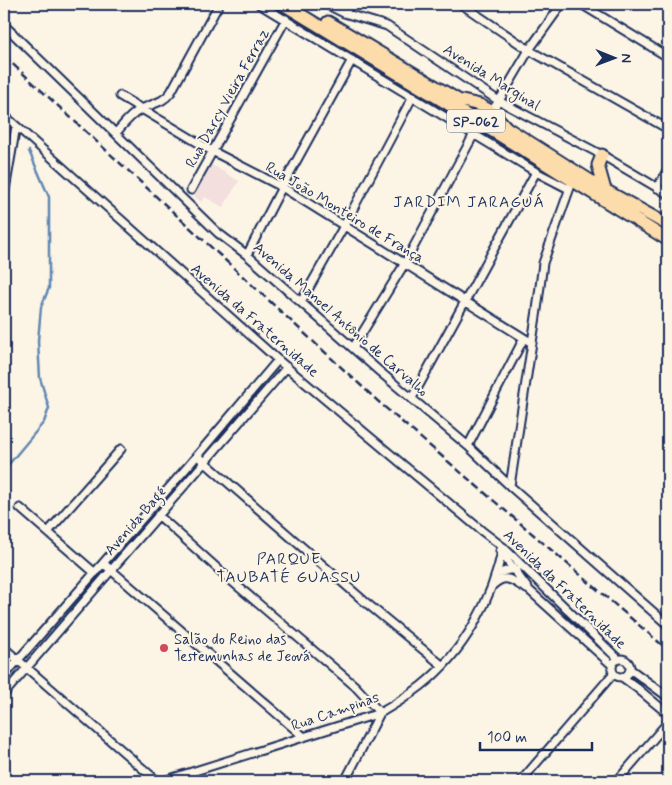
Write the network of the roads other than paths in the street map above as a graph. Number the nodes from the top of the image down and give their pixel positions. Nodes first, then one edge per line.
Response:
1 (219, 4) edge
2 (260, 4) edge
3 (283, 4) edge
4 (297, 4) edge
5 (326, 4) edge
6 (351, 4) edge
7 (461, 4) edge
8 (562, 4) edge
9 (582, 4) edge
10 (344, 13) junction
11 (286, 19) junction
12 (4, 25) edge
13 (529, 50) junction
14 (668, 57) edge
15 (352, 60) junction
16 (120, 96) dead end
17 (413, 96) junction
18 (499, 101) junction
19 (142, 108) junction
20 (491, 111) junction
21 (4, 115) edge
22 (481, 124) junction
23 (16, 126) junction
24 (668, 129) edge
25 (116, 133) junction
26 (474, 134) junction
27 (212, 152) junction
28 (602, 155) junction
29 (668, 169) edge
30 (536, 172) junction
31 (571, 185) junction
32 (282, 187) junction
33 (657, 188) junction
34 (191, 190) dead end
35 (605, 190) junction
36 (668, 194) edge
37 (4, 196) edge
38 (668, 225) edge
39 (344, 226) junction
40 (668, 240) edge
41 (247, 255) junction
42 (405, 263) junction
43 (465, 301) junction
44 (301, 302) junction
45 (524, 338) junction
46 (532, 343) junction
47 (352, 348) junction
48 (278, 360) junction
49 (287, 366) junction
50 (412, 398) junction
51 (468, 446) junction
52 (121, 449) dead end
53 (197, 456) junction
54 (204, 462) junction
55 (510, 486) junction
56 (20, 508) dead end
57 (158, 516) junction
58 (48, 532) junction
59 (503, 551) junction
60 (103, 563) junction
61 (111, 570) junction
62 (514, 570) junction
63 (95, 573) junction
64 (496, 574) junction
65 (492, 585) junction
66 (529, 590) junction
67 (551, 595) junction
68 (668, 625) edge
69 (4, 648) edge
70 (618, 658) junction
71 (18, 659) junction
72 (612, 665) junction
73 (443, 666) junction
74 (27, 668) junction
75 (630, 669) junction
76 (613, 674) junction
77 (4, 676) edge
78 (622, 677) junction
79 (4, 694) edge
80 (668, 697) edge
81 (380, 713) junction
82 (668, 714) edge
83 (668, 722) edge
84 (304, 737) junction
85 (157, 781) edge
86 (162, 781) edge
87 (345, 781) edge
88 (521, 781) edge
89 (616, 781) edge

1 - 19 street
2 - 11 street
3 - 22 main road, SP-062
4 - 20 main road, SP-062
5 - 10 street, Avenida Marginal
6 - 10 street
7 - 13 street
8 - 13 street
9 - 14 street
10 - 18 street, Avenida Marginal
11 - 15 street
11 - 27 street, Rua Darcy Vieira Ferraz
12 - 25 street, Avenida Manoel Antônio de Carvalho
13 - 18 street
13 - 24 street
15 - 17 street
15 - 32 street
16 - 19 street, Rua João Monteiro de França
17 - 26 street
17 - 39 street
18 - 20 street
18 - 28 street, Avenida Marginal
19 - 25 street
19 - 27 street, Rua João Monteiro de França
20 - 22 street
20 - 35 main road, SP-062
21 - 23 street, Avenida da Fraternidade
22 - 26 street
22 - 31 main road, SP-062
23 - 37 street
23 - 48 street, Avenida da Fraternidade
25 - 41 street, Avenida Manoel Antônio de Carvalho
26 - 30 street
26 - 42 street
27 - 32 street, Rua João Monteiro de França
27 - 34 street, Rua Darcy Vieira Ferraz
28 - 33 street, Avenida Marginal
28 - 35 main road
29 - 33 street
30 - 31 street
30 - 43 street
31 - 40 main road, SP-062
31 - 46 street
32 - 39 street, Rua João Monteiro de França
32 - 41 street
33 - 36 street, Avenida Marginal
35 - 38 main road, SP-062
39 - 42 street, Rua João Monteiro de França
39 - 44 street
41 - 44 street, Avenida Manoel Antônio de Carvalho
42 - 43 street, Rua João Monteiro de França
42 - 47 street
43 - 45 street, Rua João Monteiro de França
43 - 50 street
44 - 47 street, Avenida Manoel Antônio de Carvalho
45 - 46 street, Rua João Monteiro de França
45 - 51 street
46 - 55 street
47 - 50 street, Avenida Manoel Antônio de Carvalho
48 - 49 street, Avenida da Fraternidade
48 - 53 street, Avenida Bagé
49 - 54 street, Avenida Bagé
49 - 59 street, Avenida da Fraternidade
50 - 51 street, Avenida Manoel Antônio de Carvalho
51 - 55 street, Avenida Manoel Antônio de Carvalho
52 - 58 street
53 - 54 street
53 - 60 street, Avenida Bagé
54 - 57 street, Avenida Bagé
54 - 73 street
55 - 68 street, Avenida Manoel Antônio de Carvalho
56 - 58 street
57 - 61 street, Avenida Bagé
57 - 81 street
58 - 63 street
59 - 62 street, Avenida da Fraternidade
59 - 64 street, Rua Campinas
59 - 67 street, Avenida da Fraternidade
60 - 61 street
60 - 63 street, Avenida Bagé
61 - 74 street, Avenida Bagé
61 - 84 street
62 - 64 street
62 - 66 street, Avenida da Fraternidade
62 - 67 street
63 - 71 street, Avenida Bagé
64 - 65 street, Rua Campinas
65 - 66 street
65 - 73 street, Rua Campinas
66 - 72 street, Avenida da Fraternidade
67 - 70 street, Avenida da Fraternidade
69 - 71 street
70 - 72 street, Avenida da Fraternidade
70 - 75 street, Avenida da Fraternidade
71 - 74 street
71 - 77 street, Avenida Bagé
72 - 76 street, Avenida da Fraternidade
73 - 81 street, Rua Campinas
74 - 79 street, Avenida Bagé
74 - 85 street
75 - 78 street
75 - 80 street, Avenida da Fraternidade
76 - 78 street
76 - 88 street
78 - 82 street
81 - 84 street, Rua Campinas
81 - 87 street
83 - 89 street
84 - 86 street, Rua Campinas

